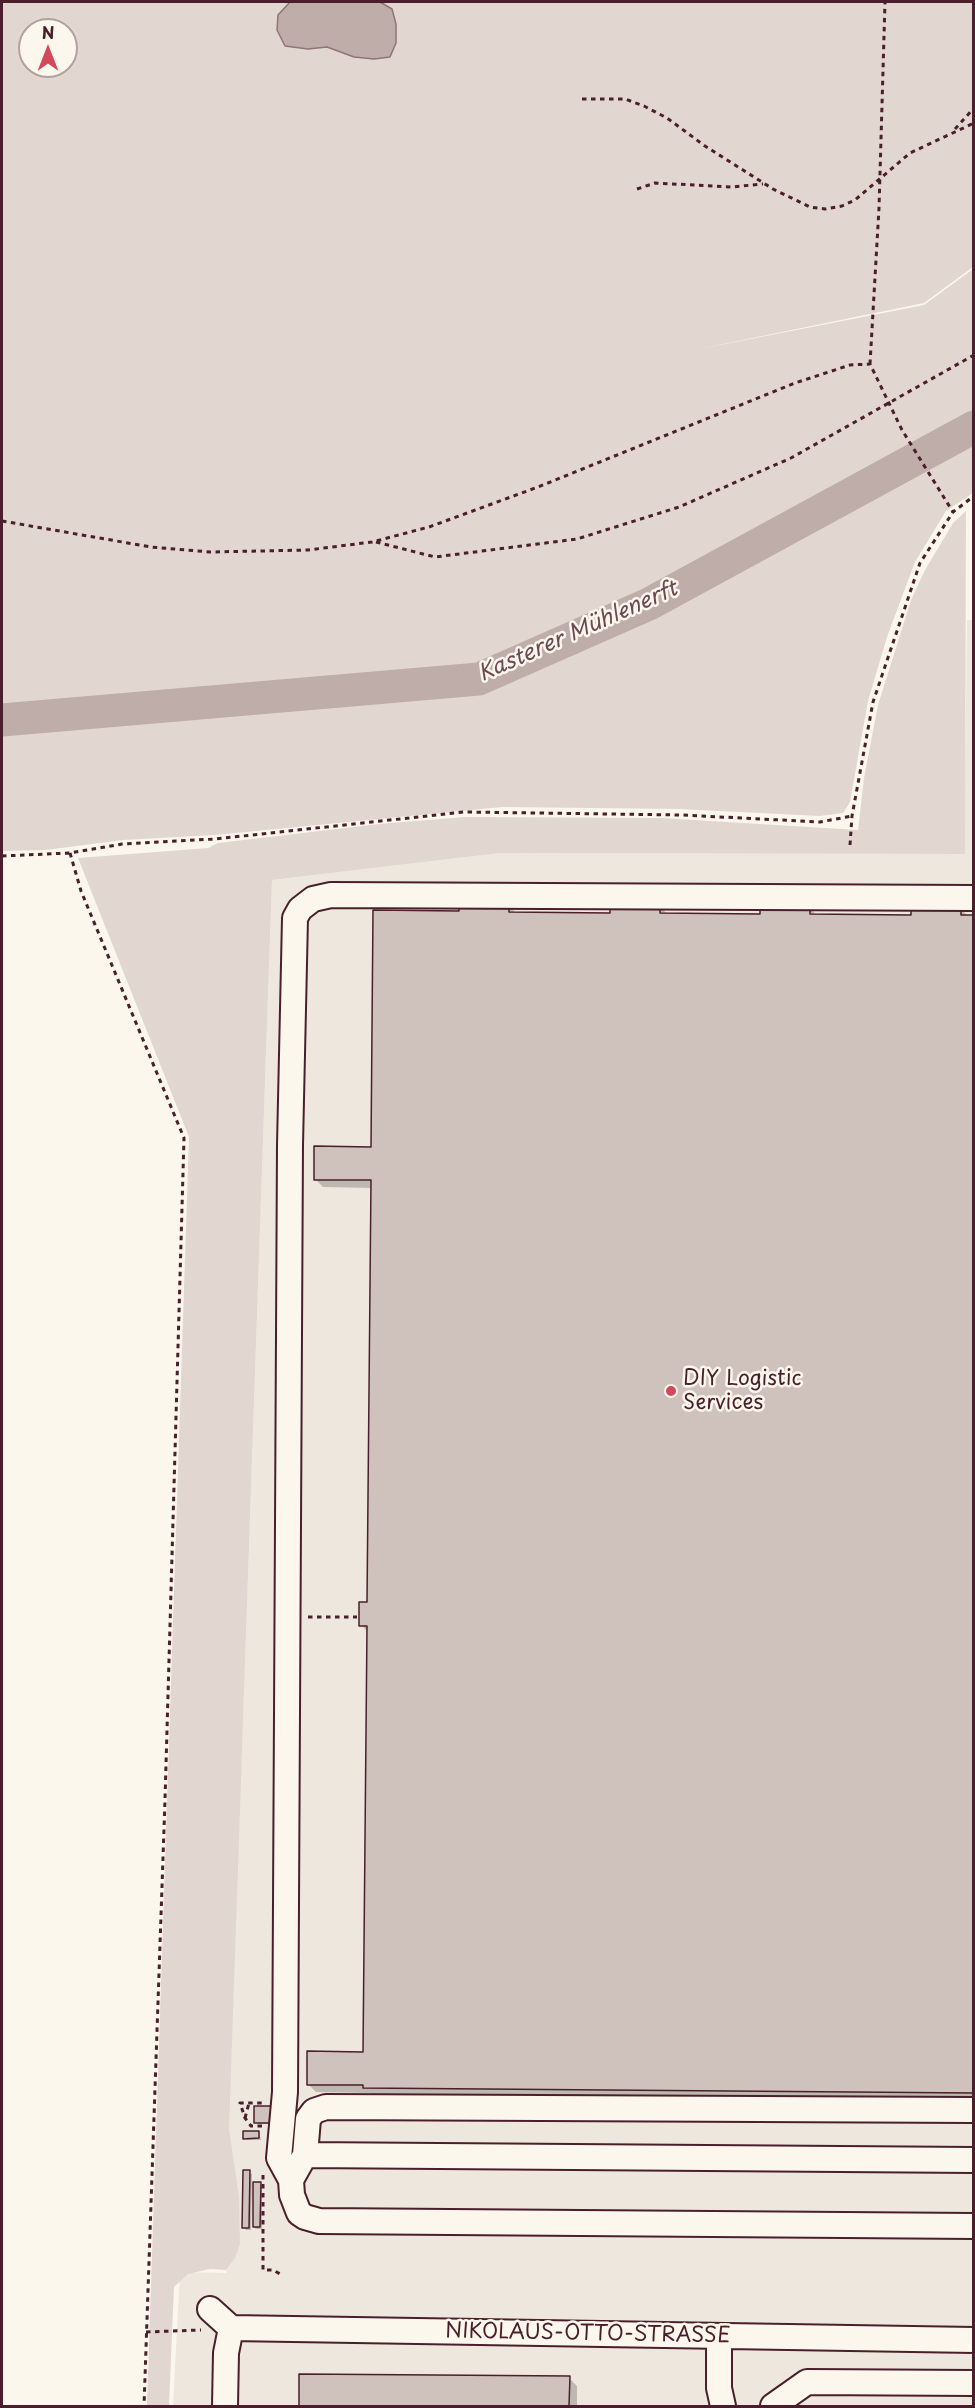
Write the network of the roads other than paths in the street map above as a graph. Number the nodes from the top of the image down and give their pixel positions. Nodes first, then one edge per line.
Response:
1 (974, 898) edge
2 (285, 2092) junction
3 (974, 2110) edge
4 (314, 2111) junction
5 (305, 2155) junction
6 (974, 2160) edge
7 (291, 2180) junction
8 (974, 2226) edge
9 (210, 2309) dead end
10 (231, 2328) junction
11 (719, 2336) junction
12 (974, 2340) edge
13 (974, 2383) edge
14 (225, 2406) edge
15 (723, 2406) edge
16 (773, 2406) edge

1 - 2 street
2 - 4 street
2 - 7 street
3 - 4 street
4 - 5 street
5 - 6 street
5 - 7 street
7 - 8 street
9 - 10 street
10 - 11 street, NIKOLAUS-OTTO-STRASSE
10 - 14 street
11 - 12 street, NIKOLAUS-OTTO-STRASSE
11 - 15 street
13 - 16 street

